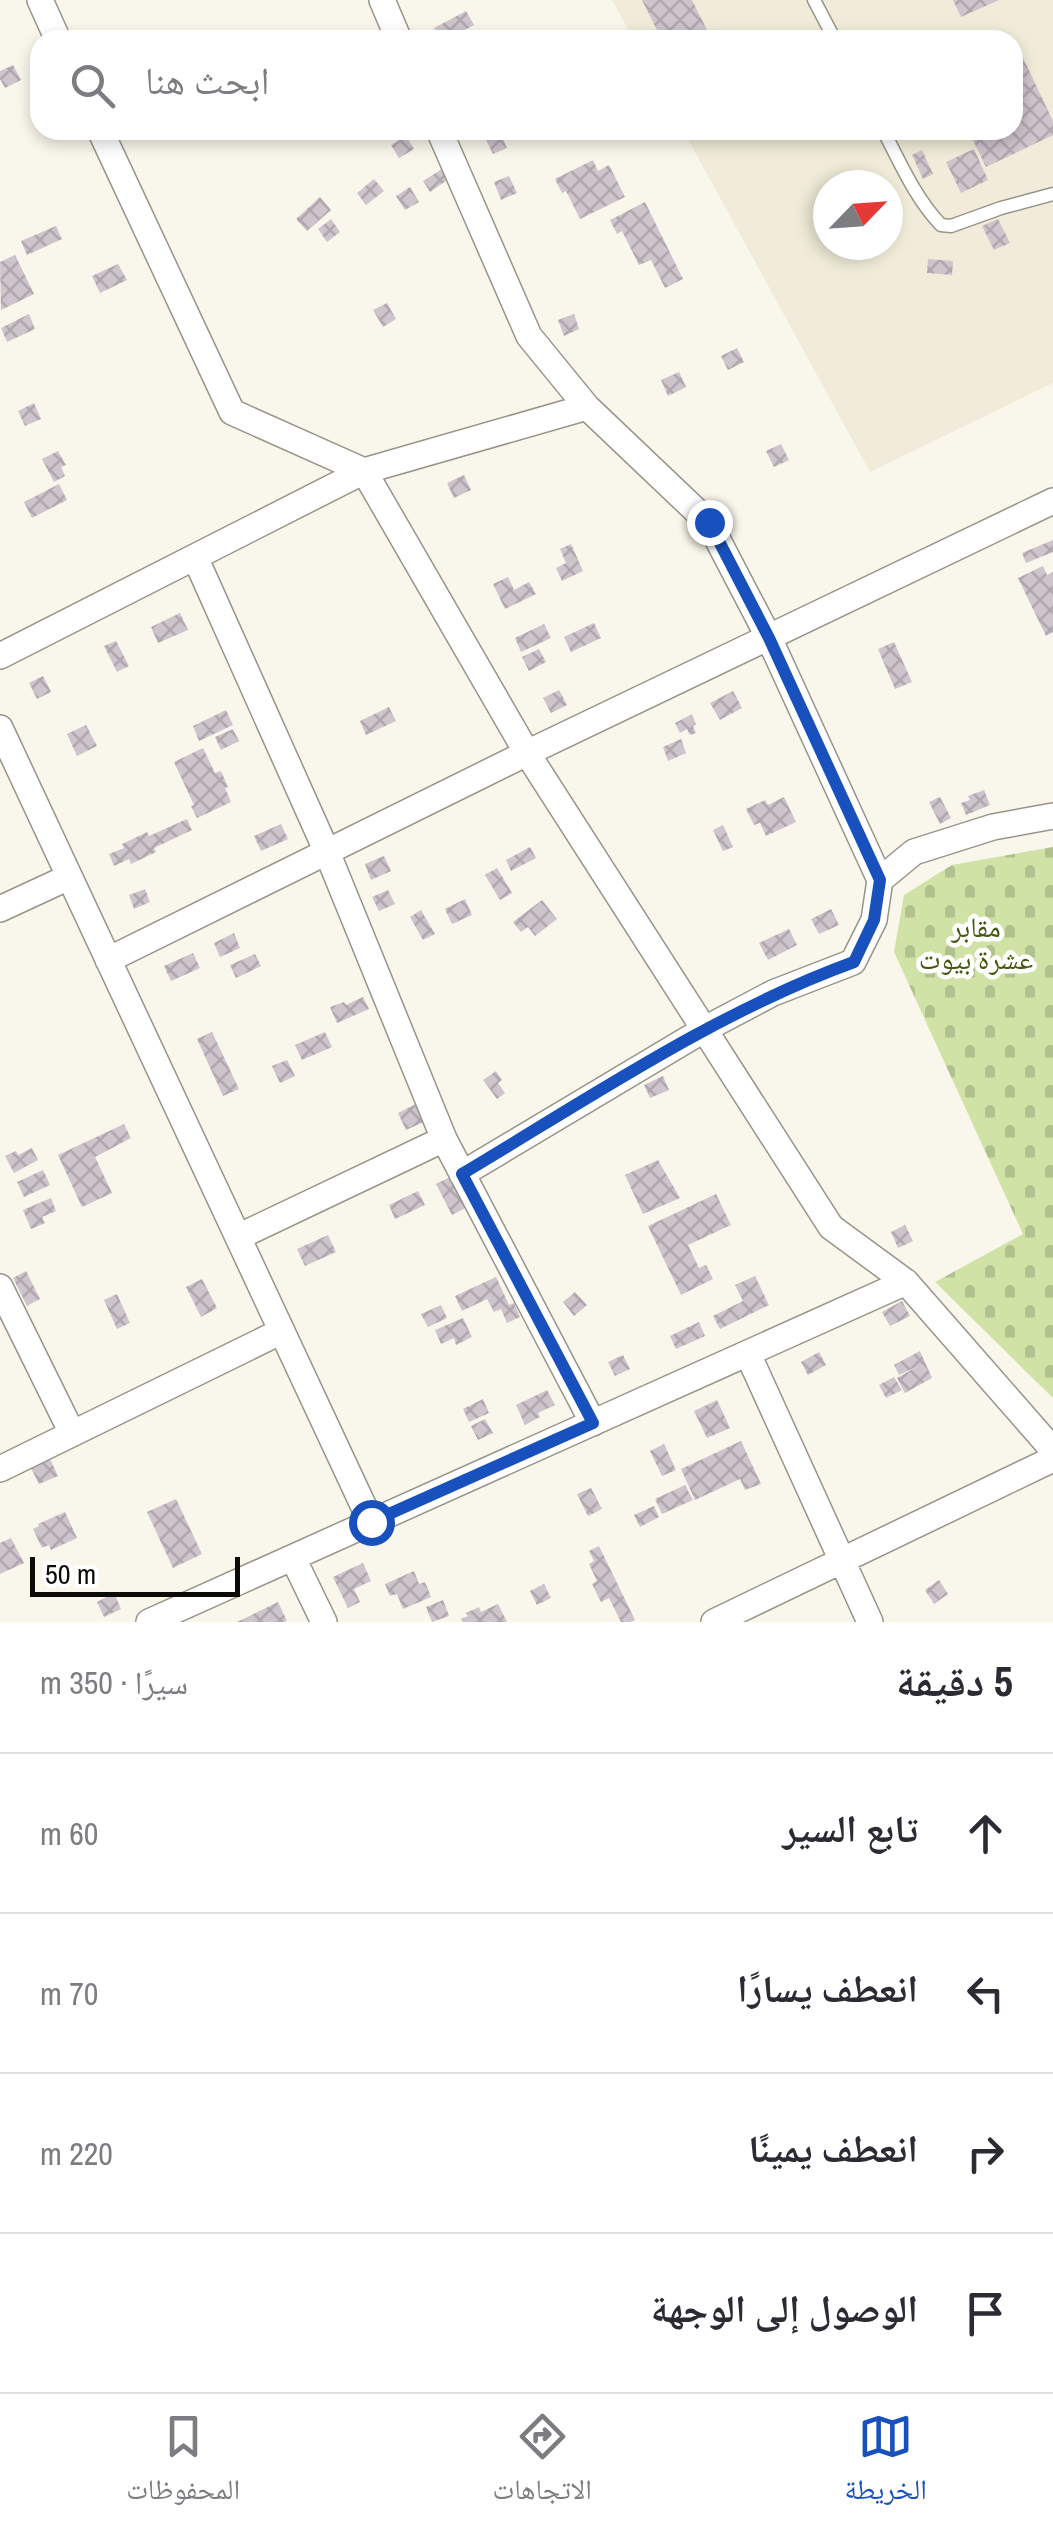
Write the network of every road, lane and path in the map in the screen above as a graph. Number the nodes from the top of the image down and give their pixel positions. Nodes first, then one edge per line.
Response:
1 (40, 0) edge
2 (382, 0) edge
3 (814, 0) edge
4 (54, 30) edge
5 (395, 30) edge
6 (830, 30) edge
7 (105, 140) edge
8 (443, 140) edge
9 (888, 140) edge
10 (1053, 194) edge
11 (588, 407) junction
12 (364, 471) junction
13 (1053, 501) edge
14 (195, 557) junction
15 (769, 638) junction
16 (0, 656) edge
17 (0, 728) edge
18 (528, 753) junction
19 (1053, 816) edge
20 (327, 852) junction
21 (69, 877) junction
22 (880, 880) junction
23 (0, 909) edge
24 (108, 960) junction
25 (705, 1030) junction
26 (444, 1139) junction
27 (462, 1174) junction
28 (238, 1237) junction
29 (906, 1282) junction
30 (0, 1287) edge
31 (282, 1331) junction
32 (748, 1354) junction
33 (593, 1423) junction
34 (72, 1433) junction
35 (1053, 1450) edge
36 (1053, 1460) edge
37 (0, 1469) edge
38 (371, 1522) junction
39 (292, 1558) junction
40 (842, 1560) junction
41 (149, 1622) edge
42 (324, 1622) edge
43 (714, 1622) edge
44 (870, 1622) edge

1 - 4 street
2 - 5 street
3 - 6 lane
7 - 12 street
8 - 11 street
9 - 10 lane
11 - 12 street
11 - 15 street
12 - 14 street
12 - 18 street
13 - 15 street
14 - 16 street
14 - 20 street
15 - 18 street
15 - 22 street
17 - 21 street
18 - 20 street
18 - 25 street
19 - 22 street
20 - 24 street
20 - 26 street
21 - 23 street
21 - 24 street
22 - 25 street
24 - 28 street
25 - 27 street
25 - 29 street
26 - 27 street
26 - 28 street
27 - 33 street
28 - 31 street
29 - 32 street
29 - 35 street
30 - 34 street
31 - 34 street
31 - 38 street
32 - 33 street
32 - 40 street
33 - 38 street
34 - 37 street
36 - 40 street
38 - 39 street
39 - 41 street
39 - 42 street
40 - 43 street
40 - 44 street

